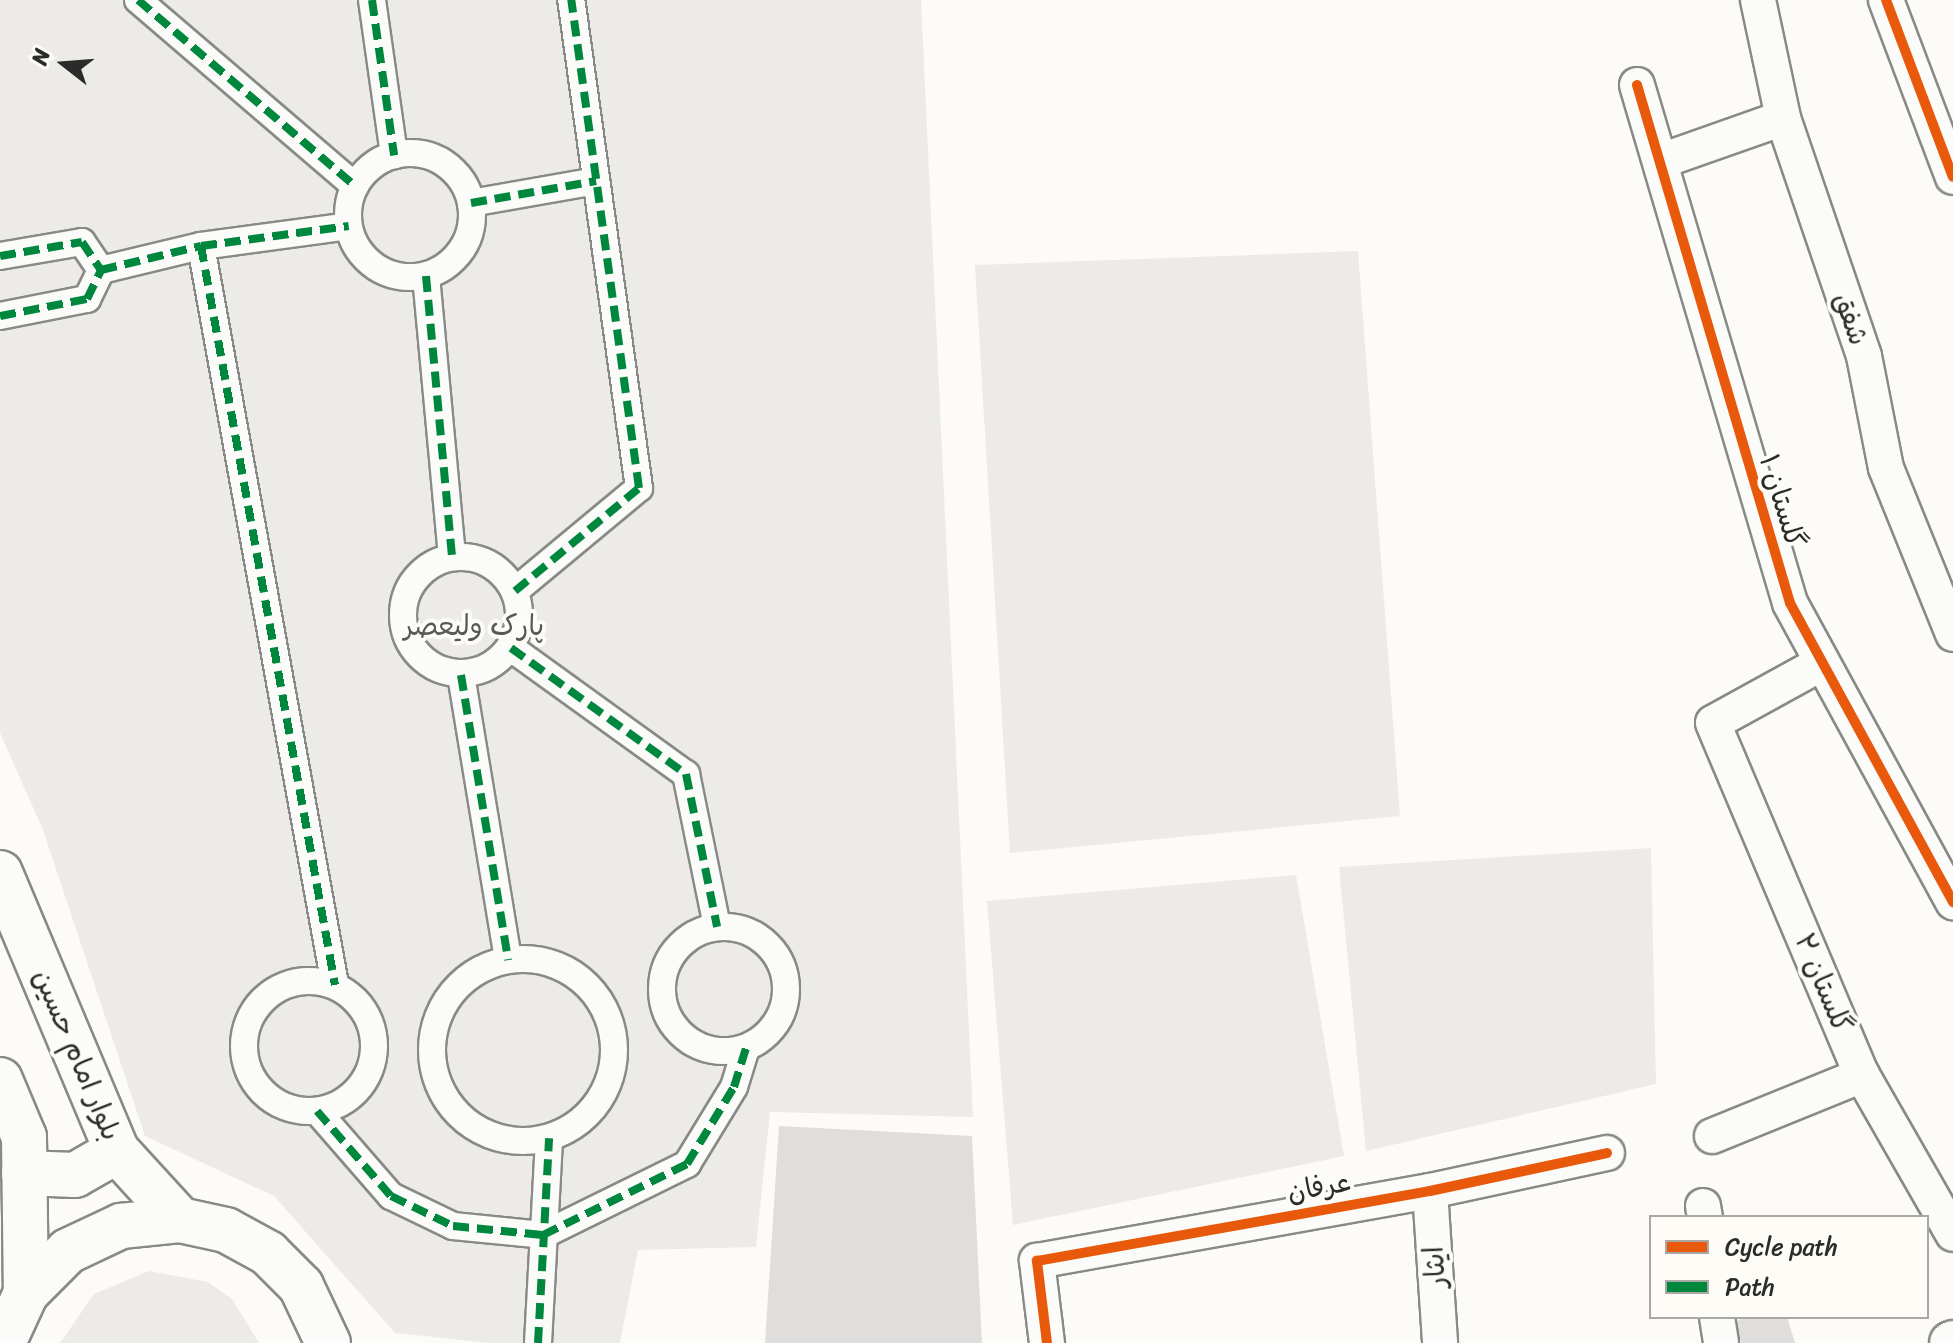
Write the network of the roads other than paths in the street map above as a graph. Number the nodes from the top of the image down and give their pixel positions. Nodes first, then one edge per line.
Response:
1 (138, 0) edge
2 (372, 0) edge
3 (571, 0) edge
4 (1758, 0) edge
5 (1886, 0) edge
6 (1637, 85) dead end
7 (1783, 118) junction
8 (394, 155) junction
9 (1661, 161) junction
10 (1953, 177) edge
11 (596, 181) junction
12 (355, 186) junction
13 (471, 203) junction
14 (349, 226) junction
15 (201, 246) junction
16 (0, 256) edge
17 (101, 270) junction
18 (426, 276) junction
19 (0, 316) edge
20 (452, 557) junction
21 (515, 591) junction
22 (1953, 634) edge
23 (511, 648) junction
24 (1822, 663) junction
25 (461, 675) junction
26 (0, 873) edge
27 (1953, 902) edge
28 (717, 927) junction
29 (508, 960) junction
30 (335, 985) junction
31 (746, 1048) junction
32 (1862, 1075) junction
33 (0, 1080) edge
34 (317, 1111) junction
35 (1712, 1136) dead end
36 (549, 1138) junction
37 (117, 1151) junction
38 (1607, 1153) dead end
39 (24, 1173) junction
40 (1430, 1191) junction
41 (180, 1220) junction
42 (1953, 1234) edge
43 (543, 1235) junction
44 (10, 1318) edge
45 (1717, 1319) edge
46 (334, 1338) edge
47 (538, 1343) edge
48 (1047, 1343) edge
49 (1440, 1343) edge
50 (1721, 1343) edge

1 - 12 street
2 - 8 street
3 - 11 street
4 - 7 street, شفق
5 - 10 street
6 - 9 street, گلستان ۱
7 - 9 street
7 - 22 street, شفق
8 - 12 street
8 - 13 street
9 - 24 street, گلستان ۱
11 - 13 street
11 - 21 street
12 - 14 street
13 - 18 street
14 - 15 street
14 - 18 street
15 - 17 street
15 - 30 street
16 - 17 street
17 - 19 street
18 - 20 street
20 - 21 street
20 - 25 street
21 - 23 street
23 - 25 street
23 - 28 street
24 - 27 street, گلستان ۱
24 - 32 street, گلستان ۲
25 - 29 street
26 - 37 main road, بلوار امام حسین
28 - 31 street
28 - 31 street
29 - 36 street
29 - 36 street
30 - 34 street
30 - 34 street
31 - 43 street
32 - 35 street
32 - 42 street, گلستان ۲
33 - 39 main road
34 - 43 street
36 - 43 street
37 - 39 main road
37 - 41 main road, بلوار امام حسین
38 - 40 street, عرفان
39 - 44 main road
40 - 48 street, عرفان
40 - 49 street, ایثار
41 - 44 main road
41 - 46 main road
43 - 47 street
45 - 50 street

